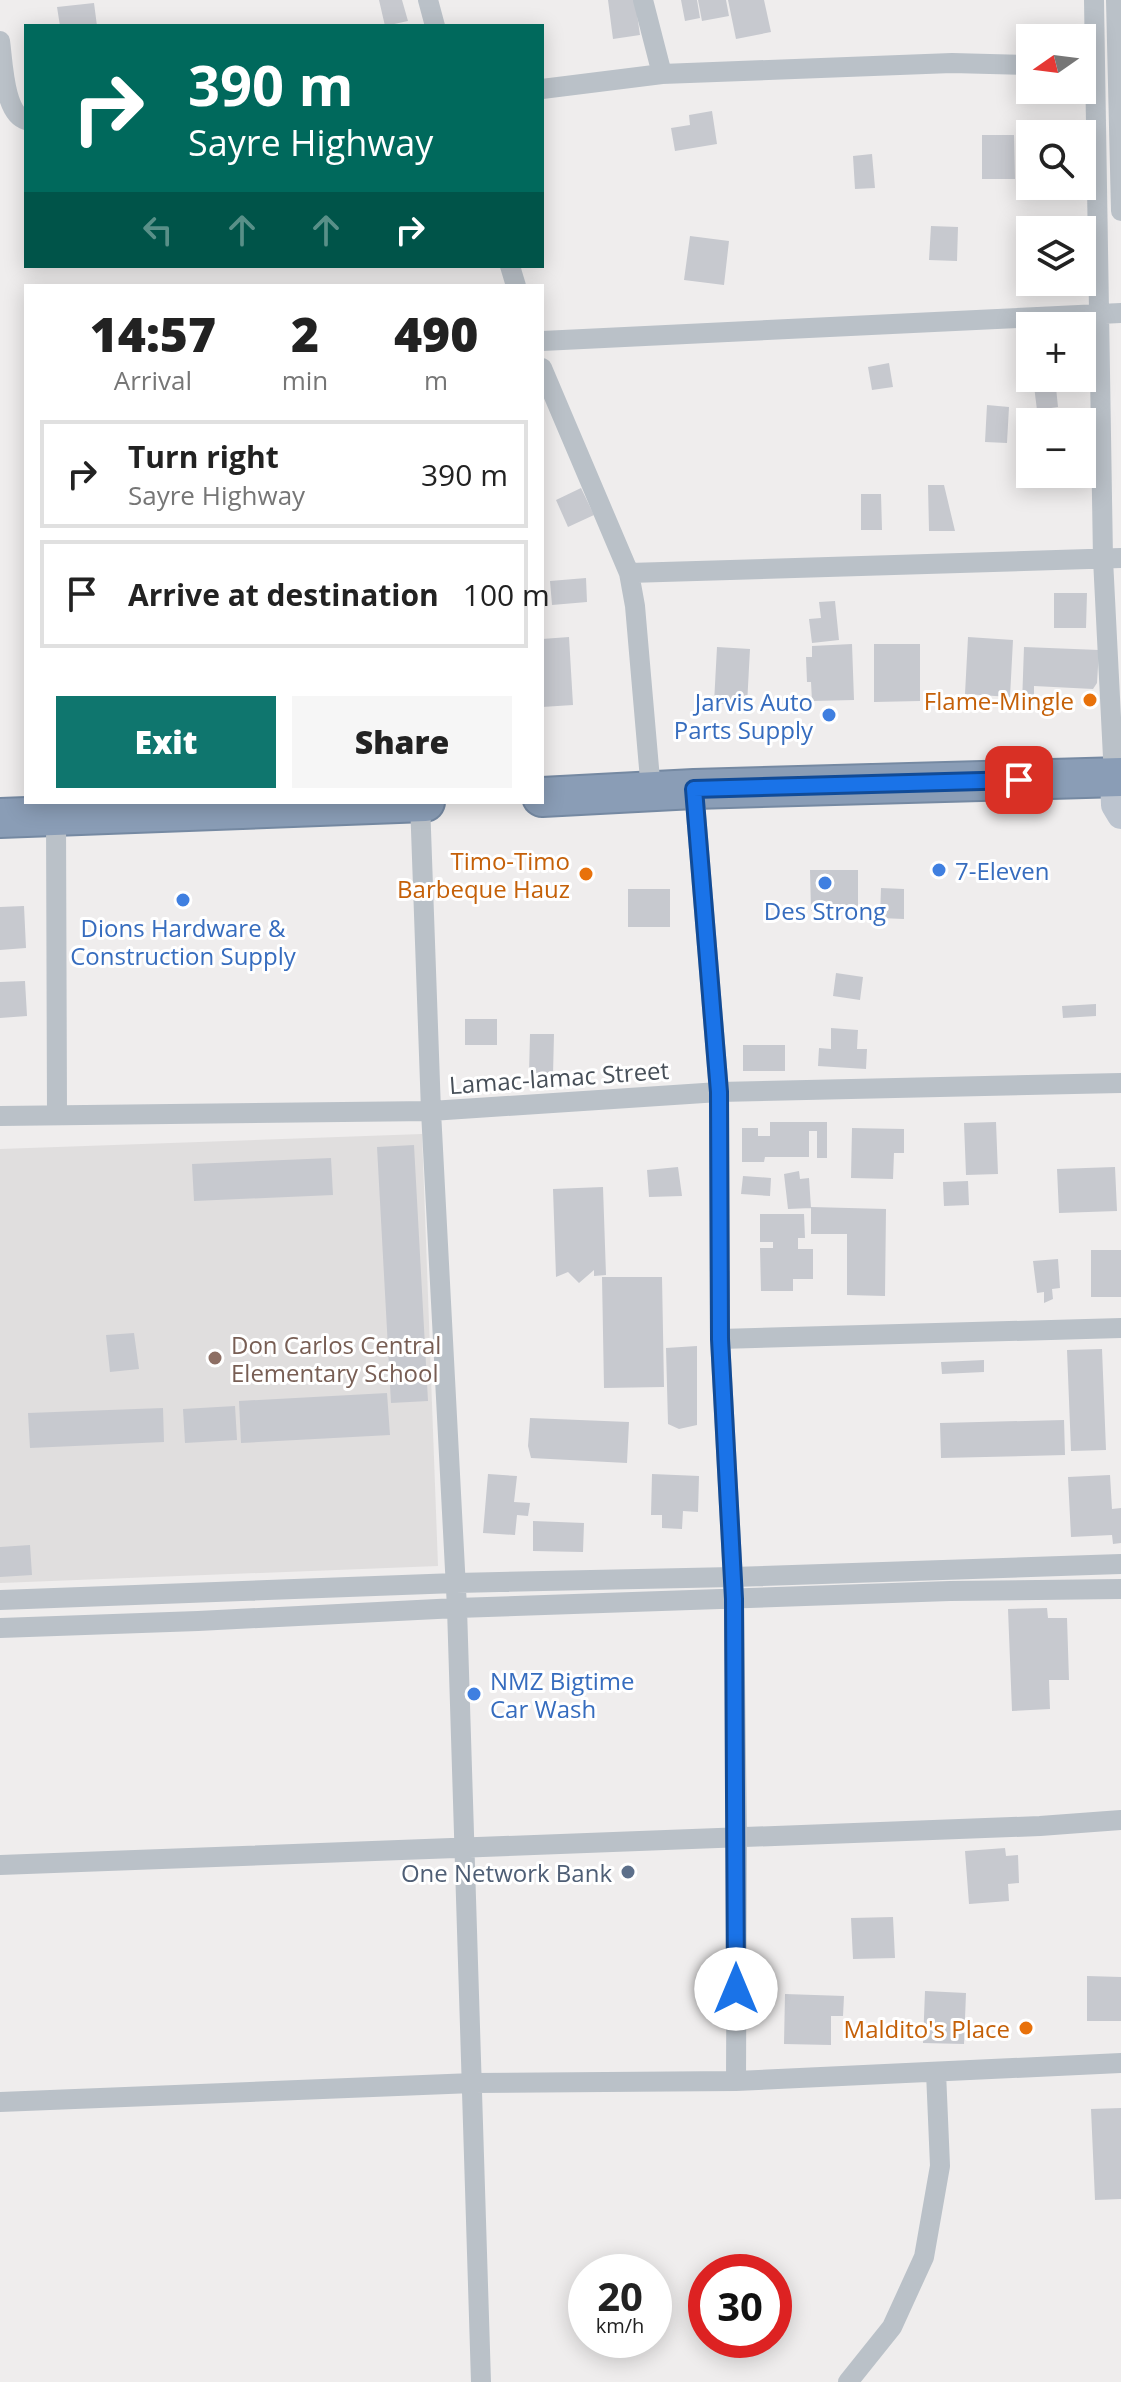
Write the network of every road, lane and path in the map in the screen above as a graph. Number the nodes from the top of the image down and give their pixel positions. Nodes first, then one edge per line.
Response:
1 (428, 0) edge
2 (643, 0) edge
3 (1094, 0) edge
4 (1116, 0) edge
5 (434, 24) edge
6 (1092, 24) edge
7 (0, 41) edge
8 (1016, 65) edge
9 (1096, 66) edge
10 (1119, 66) edge
11 (662, 74) junction
12 (544, 89) edge
13 (1090, 104) edge
14 (24, 120) edge
15 (1121, 211) edge
16 (1121, 313) edge
17 (1100, 314) junction
18 (544, 341) edge
19 (544, 373) edge
20 (1112, 558) edge
21 (629, 573) junction
22 (1118, 777) edge
23 (694, 789) junction
24 (651, 791) junction
25 (544, 797) edge
26 (370, 804) edge
27 (422, 804) edge
28 (1121, 815) edge
29 (56, 816) junction
30 (0, 818) edge
31 (1121, 1083) edge
32 (719, 1092) junction
33 (431, 1111) junction
34 (57, 1114) junction
35 (0, 1116) edge
36 (1121, 1328) edge
37 (720, 1339) junction
38 (1121, 1564) edge
39 (733, 1577) junction
40 (456, 1583) junction
41 (1121, 1589) edge
42 (734, 1599) junction
43 (0, 1600) edge
44 (457, 1608) junction
45 (0, 1628) edge
46 (1121, 1820) edge
47 (737, 1836) junction
48 (463, 1846) junction
49 (0, 1865) edge
50 (1121, 2063) edge
51 (936, 2072) junction
52 (736, 2081) junction
53 (473, 2083) junction
54 (0, 2102) edge
55 (481, 2382) edge
56 (848, 2382) edge

1 - 5 street
2 - 11 street
3 - 6 street
4 - 10 street
7 - 14 street
8 - 11 street
9 - 10 street
10 - 15 street
11 - 12 street
13 - 17 street
16 - 17 street
17 - 18 street
17 - 20 street
19 - 21 street
20 - 21 street
20 - 22 street
21 - 24 street
22 - 23 highway
22 - 28 main road
23 - 24 highway
23 - 32 street
24 - 25 highway
26 - 29 highway
27 - 33 street
29 - 30 highway
29 - 34 street
31 - 32 street, Lamac-lamac Street
32 - 33 street, Lamac-lamac Street
32 - 37 street
33 - 34 street, Lamac-lamac Street
33 - 40 street
34 - 35 street, Lamac-lamac Street
36 - 37 street
37 - 39 street
38 - 39 street
39 - 40 street
39 - 42 street
40 - 43 street
40 - 44 street
41 - 42 street
42 - 44 street
42 - 47 street
44 - 45 street
44 - 48 street
46 - 47 street
47 - 48 street
47 - 52 street
48 - 49 street
48 - 53 street
50 - 51 street
51 - 52 street
51 - 56 street
52 - 53 street
53 - 54 street
53 - 55 street

